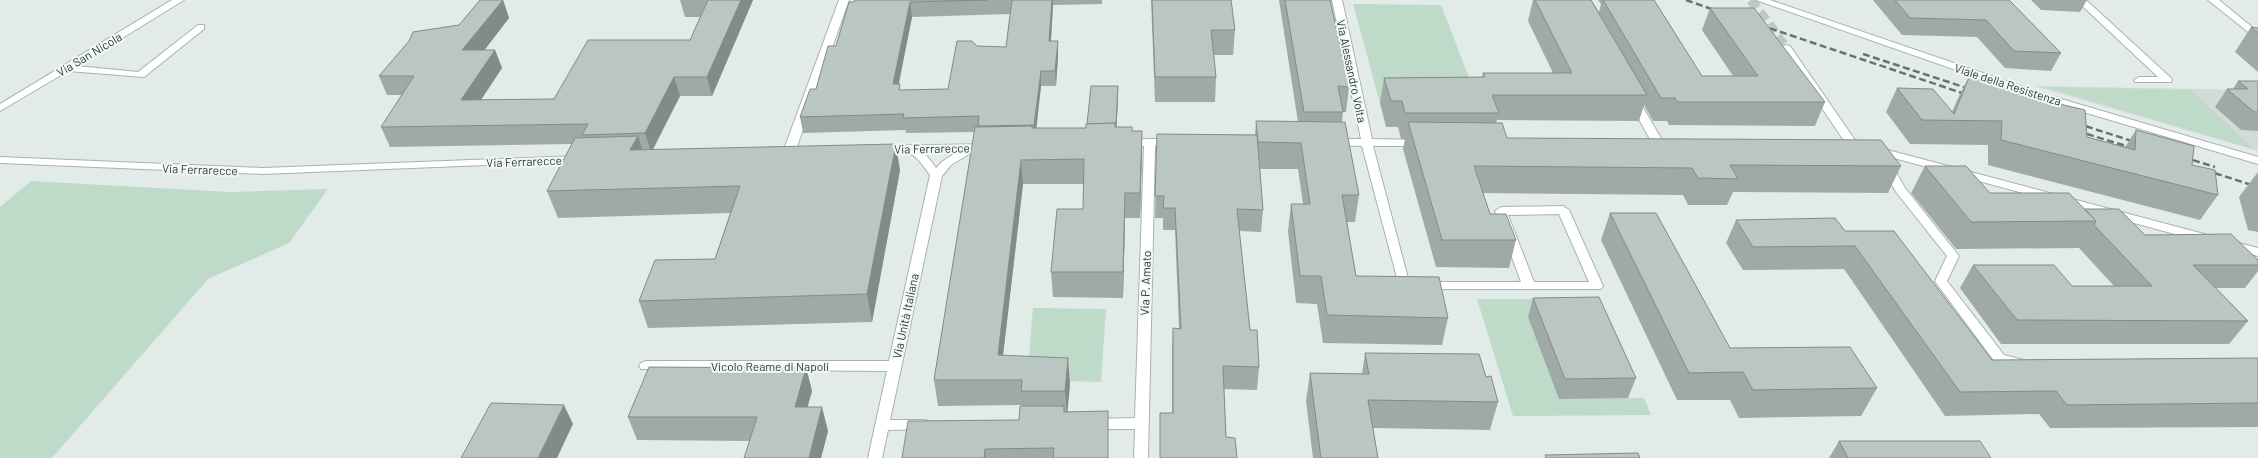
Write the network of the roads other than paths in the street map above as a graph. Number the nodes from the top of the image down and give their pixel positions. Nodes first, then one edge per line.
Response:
1 (179, 0) edge
2 (844, 0) edge
3 (1337, 0) edge
4 (1761, 0) edge
5 (2081, 0) edge
6 (2213, 0) edge
7 (201, 27) dead end
8 (2258, 37) edge
9 (1786, 48) tunnel mouth
10 (67, 68) junction
11 (2139, 80) dead end
12 (1628, 90) edge
13 (0, 108) edge
14 (1150, 142) junction
15 (1181, 142) edge
16 (1319, 142) edge
17 (1367, 142) junction
18 (1116, 143) edge
19 (1430, 143) edge
20 (1643, 145) edge
21 (1659, 145) junction
22 (1674, 145) edge
23 (997, 146) edge
24 (1838, 146) edge
25 (1853, 146) junction
26 (973, 147) junction
27 (908, 148) junction
28 (868, 149) edge
29 (804, 151) edge
30 (1880, 151) junction
31 (587, 159) edge
32 (0, 160) edge
33 (2258, 161) edge
34 (936, 175) junction
35 (2258, 252) edge
36 (1529, 286) junction
37 (2028, 364) edge
38 (646, 366) dead end
39 (894, 366) junction
40 (1081, 424) edge
41 (1141, 424) junction
42 (881, 425) junction
43 (935, 425) edge
44 (874, 458) edge
45 (1141, 458) edge

1 - 10 street, Via San Nicola
2 - 29 street
3 - 17 street, Via Alessandro Volta
4 - 33 street, Viale della Resistenza
5 - 11 street
6 - 8 street
7 - 10 street
9 - 25 street
10 - 13 street, Via San Nicola
12 - 21 street
14 - 15 street
14 - 18 street
14 - 41 street, Via P. Amato
16 - 17 street
17 - 19 street
17 - 36 street, Via Alessandro Volta
20 - 21 street
21 - 22 street
23 - 26 street, Via Ferrarecce
24 - 25 street
25 - 30 street
26 - 27 street, Via Ferrarecce
26 - 34 street
27 - 28 street, Via Ferrarecce
27 - 34 street
30 - 35 street
30 - 37 street
31 - 32 street, Via Ferrarecce
34 - 39 street, Via Unità Italiana
36 - 36 street
38 - 39 street, Vicolo Reame di Napoli
39 - 42 street, Via Unità Italiana
40 - 41 street
41 - 45 street, Via P. Amato
42 - 43 street
42 - 44 street, Via Unità Italiana

